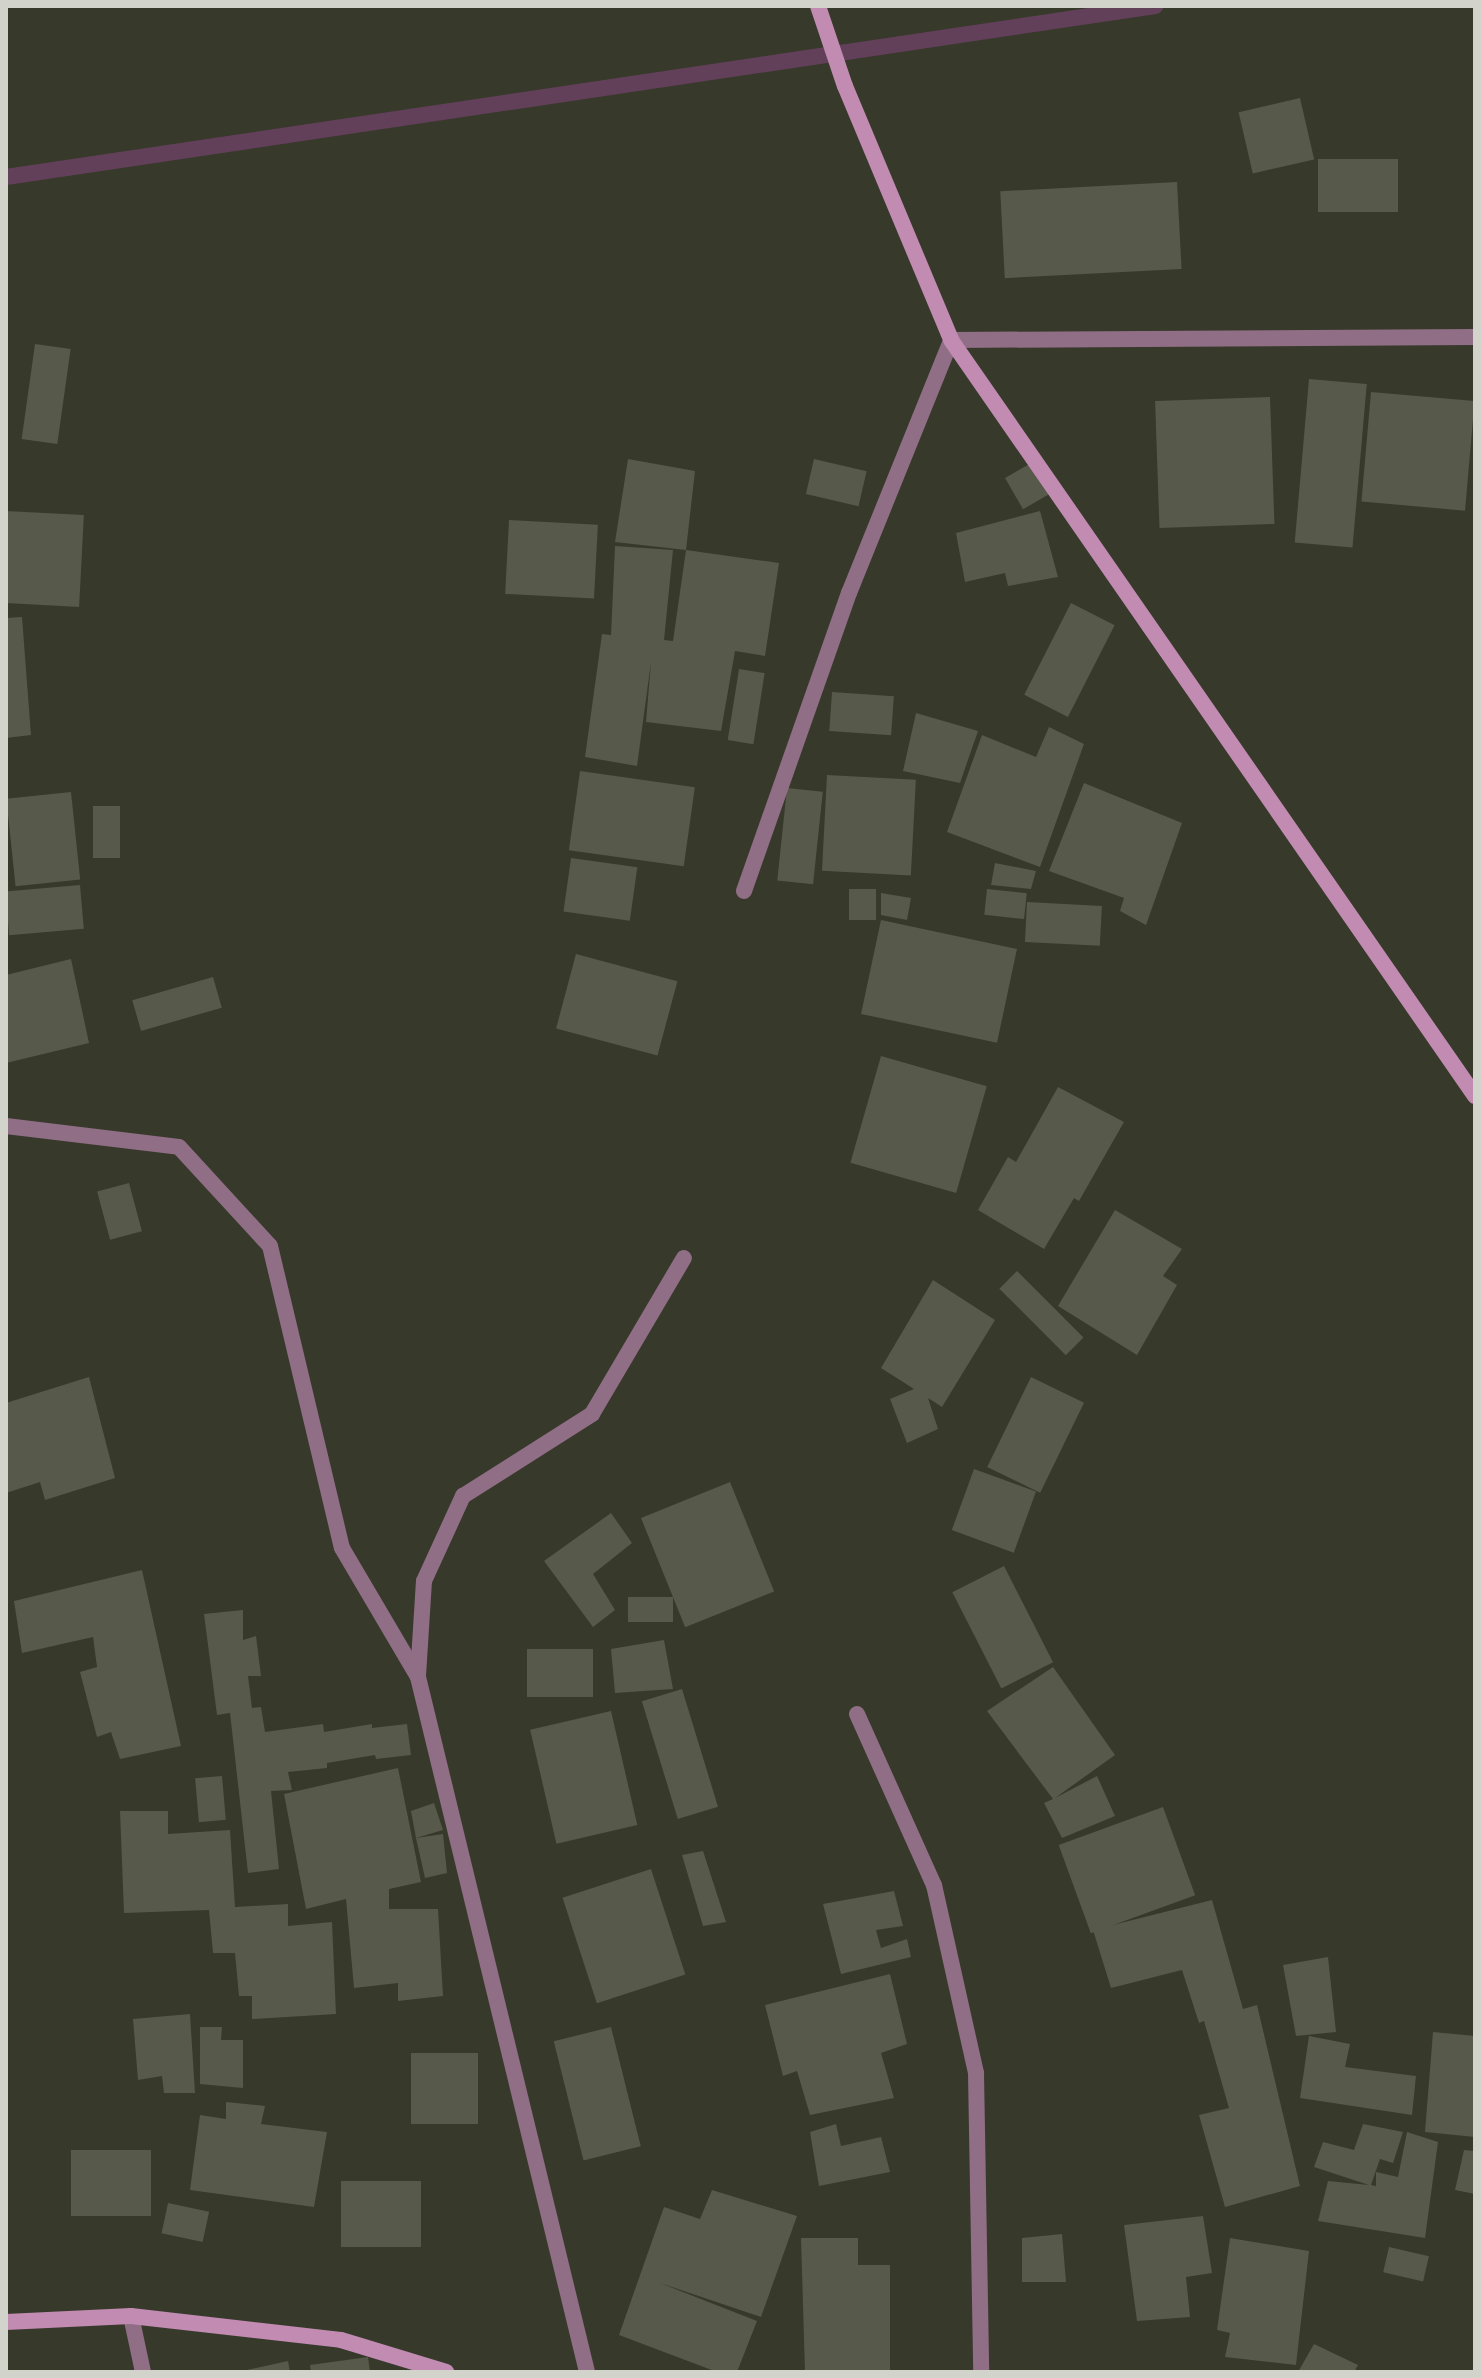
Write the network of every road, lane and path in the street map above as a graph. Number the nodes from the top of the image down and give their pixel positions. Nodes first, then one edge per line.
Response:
1 (818, 6) edge
2 (1475, 337) edge
3 (951, 340) junction
4 (744, 891) dead end
5 (1475, 1096) edge
6 (6, 1126) edge
7 (684, 1258) dead end
8 (418, 1677) junction
9 (857, 1714) dead end
10 (131, 2316) junction
11 (6, 2322) edge
12 (143, 2372) edge
13 (446, 2372) edge
14 (587, 2372) edge
15 (981, 2372) edge

1 - 3 street
2 - 3 street
3 - 4 street
3 - 5 street
6 - 8 street
7 - 8 street
8 - 14 street
9 - 15 street
10 - 11 street
10 - 12 street
10 - 13 street

